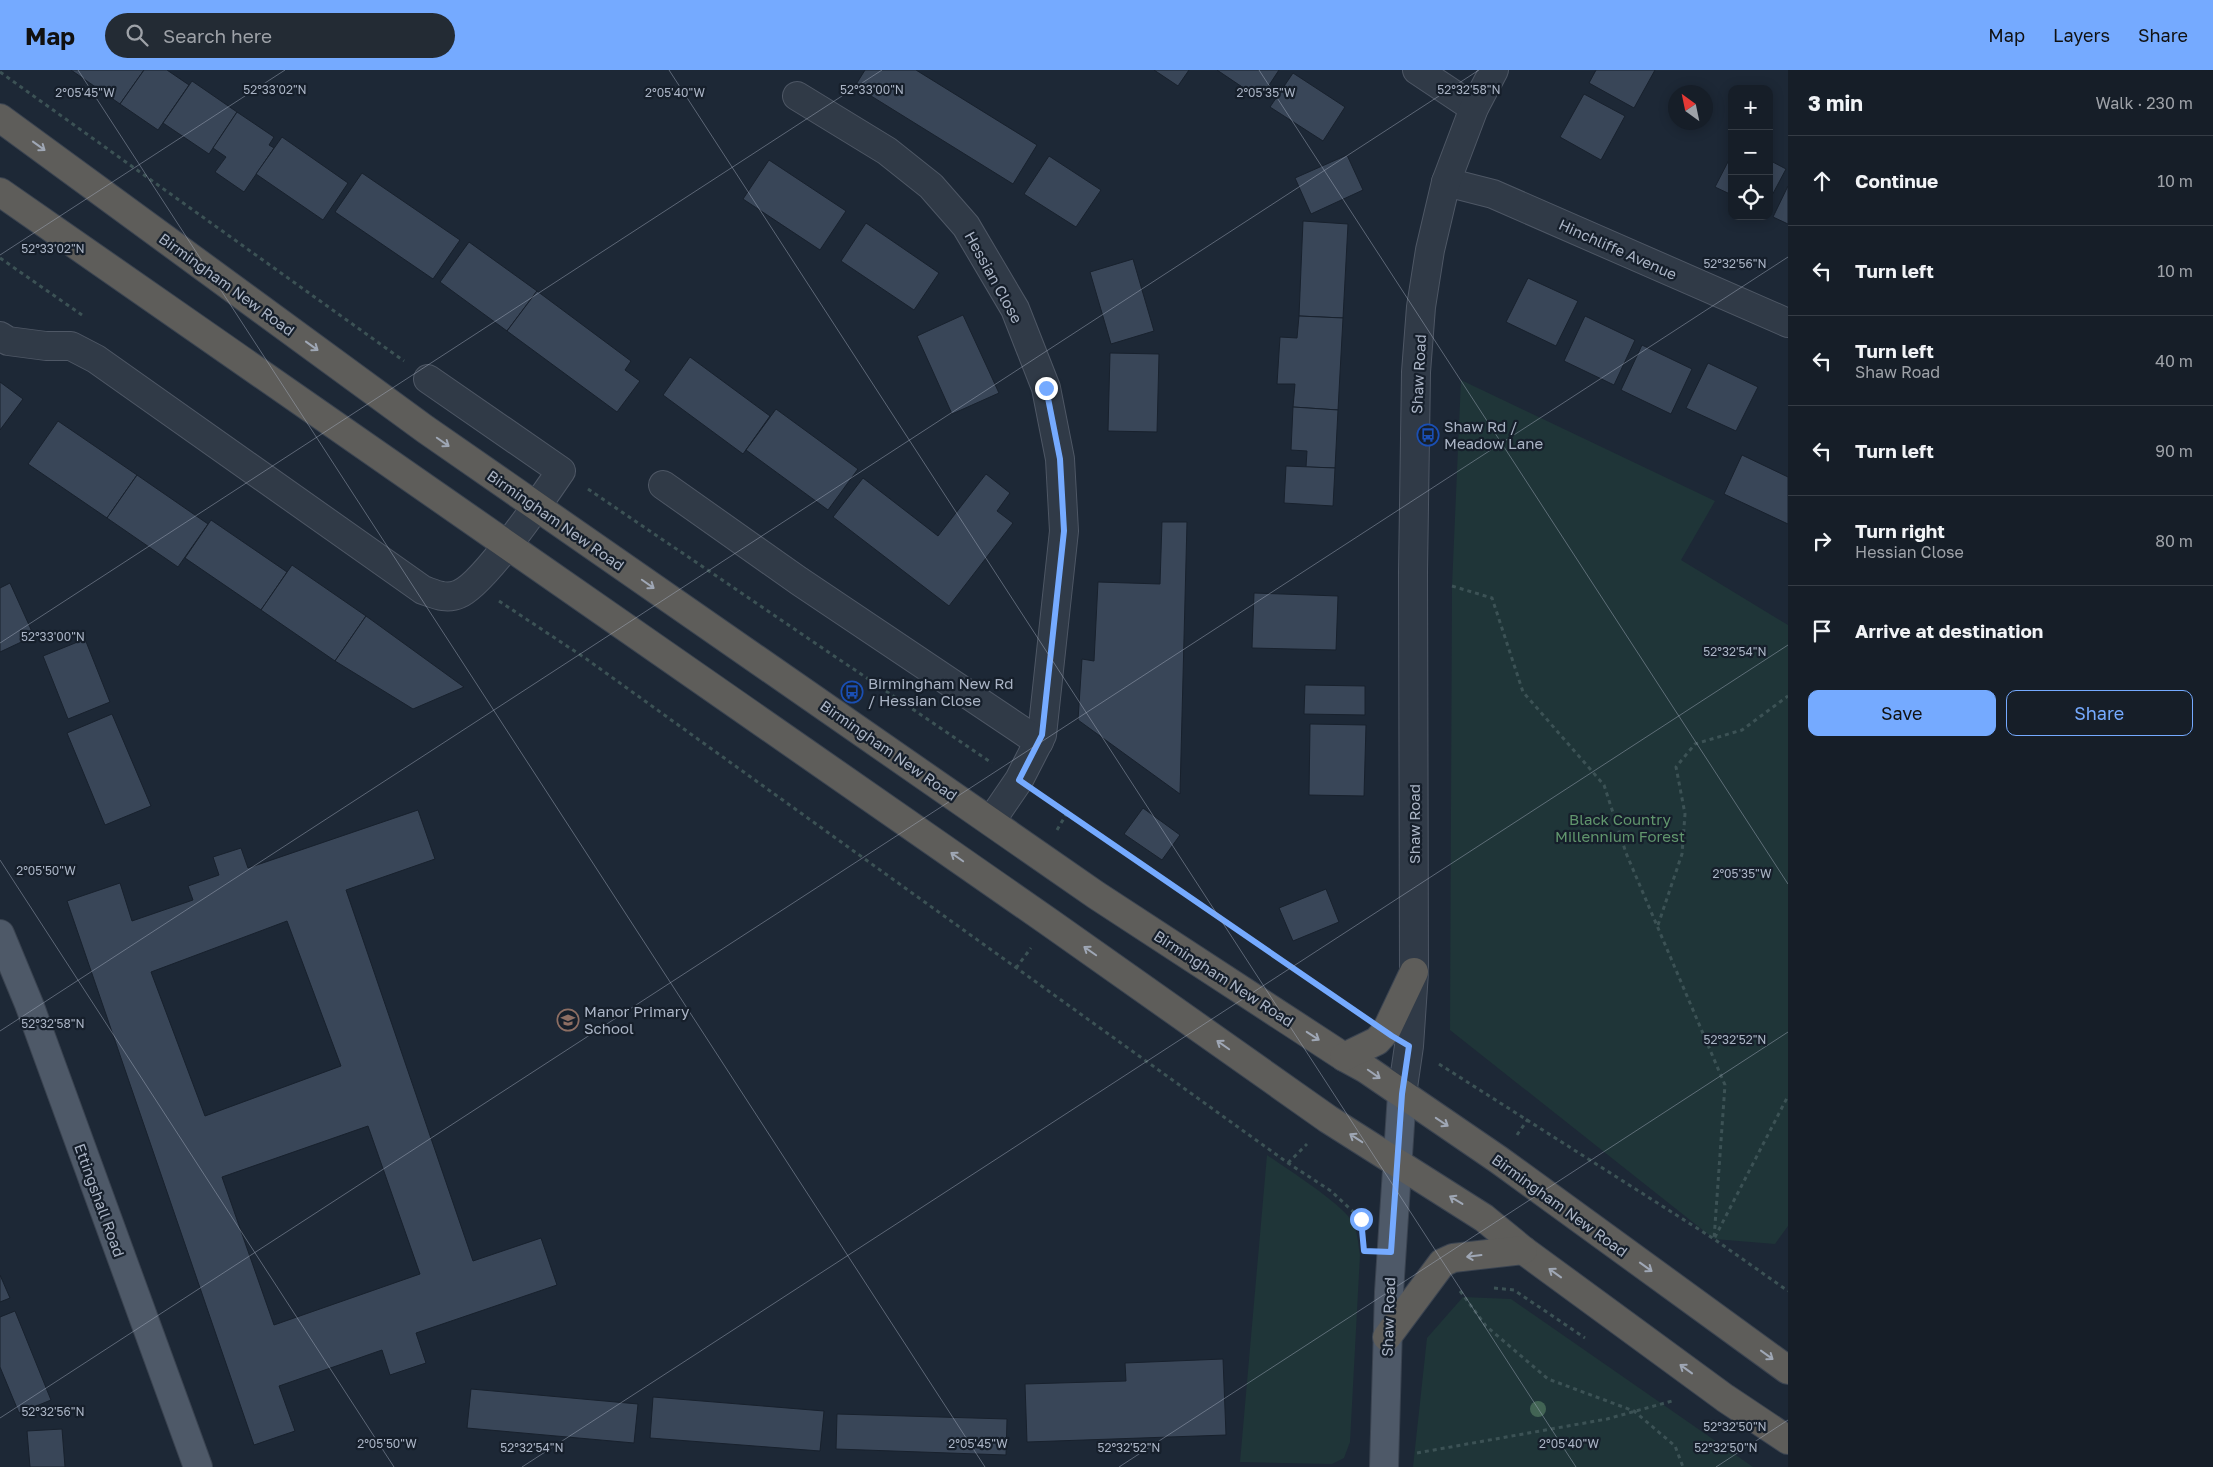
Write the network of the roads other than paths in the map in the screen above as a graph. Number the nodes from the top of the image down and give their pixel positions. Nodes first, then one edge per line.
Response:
1 (1417, 70) edge
2 (1494, 70) edge
3 (797, 96) dead end
4 (1474, 108) junction
5 (0, 118) edge
6 (1446, 182) junction
7 (0, 192) edge
8 (1788, 323) edge
9 (0, 336) edge
10 (428, 379) road end
11 (663, 486) dead end
12 (537, 506) junction
13 (507, 544) junction
14 (1039, 742) junction
15 (992, 821) junction
16 (0, 934) edge
17 (1414, 972) junction
18 (1344, 1057) junction
19 (1402, 1094) junction
20 (1397, 1164) junction
21 (1523, 1250) junction
22 (1387, 1337) junction
23 (1788, 1370) edge
24 (1788, 1440) edge
25 (1385, 1463) edge
26 (198, 1467) edge

1 - 4 street
2 - 4 street, Shaw Road
3 - 14 street, Hessian Close
4 - 6 street, Shaw Road
5 -> 12 highway, Birmingham New Road
6 - 8 street, Hinchliffe Avenue
6 - 17 street, Shaw Road
7 - 13 highway
9 - 13 street
10 - 12 street
11 - 14 street
12 - 13 street
12 -> 15 highway, Birmingham New Road
20 -> 13 highway
14 - 15 street, Hessian Close
15 -> 18 highway, Birmingham New Road
16 - 26 main road, Ettingshall Road
17 - 18 highway
17 - 19 street, Shaw Road
18 -> 19 highway, Birmingham New Road
19 - 20 main road, Shaw Road
19 -> 23 highway, Birmingham New Road
21 -> 20 highway
20 - 22 main road, Shaw Road
21 -> 22 highway
24 -> 21 highway
22 - 25 main road, Shaw Road

